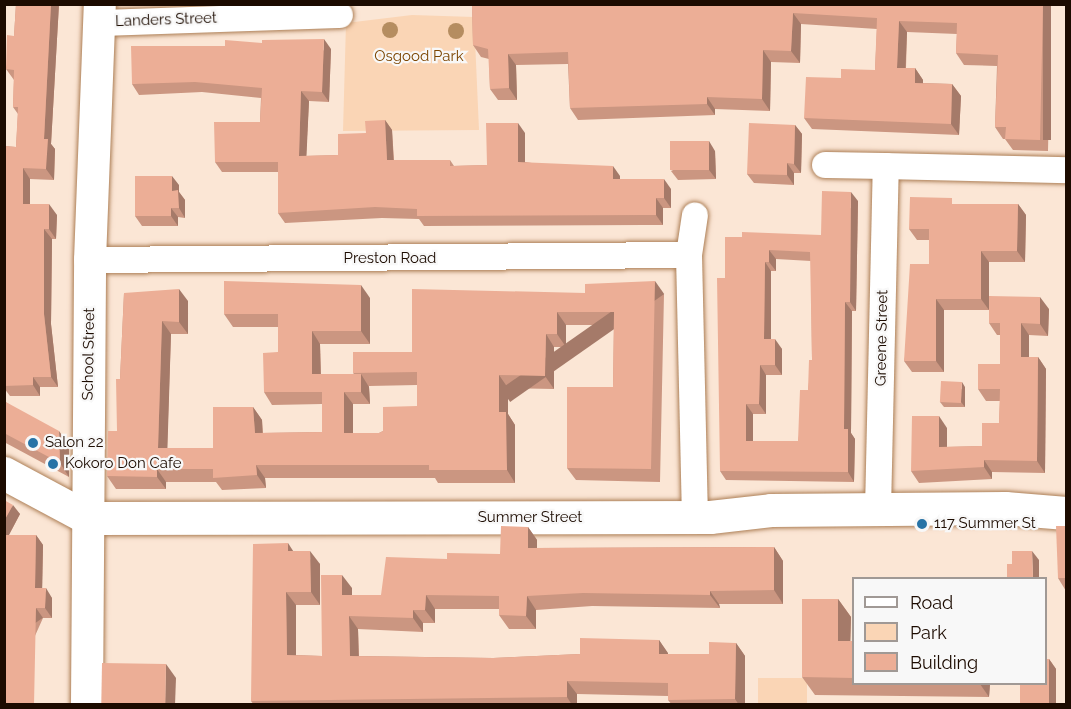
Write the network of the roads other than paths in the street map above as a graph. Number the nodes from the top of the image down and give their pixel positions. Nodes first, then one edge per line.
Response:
1 (100, 14) edge
2 (340, 15) dead end
3 (825, 165) dead end
4 (886, 166) junction
5 (1066, 170) edge
6 (695, 215) dead end
7 (689, 255) junction
8 (90, 260) junction
9 (4, 473) edge
10 (878, 510) junction
11 (1066, 513) edge
12 (694, 517) junction
13 (87, 518) junction
14 (87, 705) edge

1 - 2 street, Landers Street
1 - 8 street, School Street
3 - 4 street
4 - 5 street
4 - 10 street, Greene Street
6 - 7 street
7 - 8 street, Preston Road
7 - 12 street
8 - 13 street, School Street
9 - 13 main road, Summer Street
10 - 11 main road, Summer Street
10 - 12 main road, Summer Street
12 - 13 main road, Summer Street
13 - 14 street, School Street

